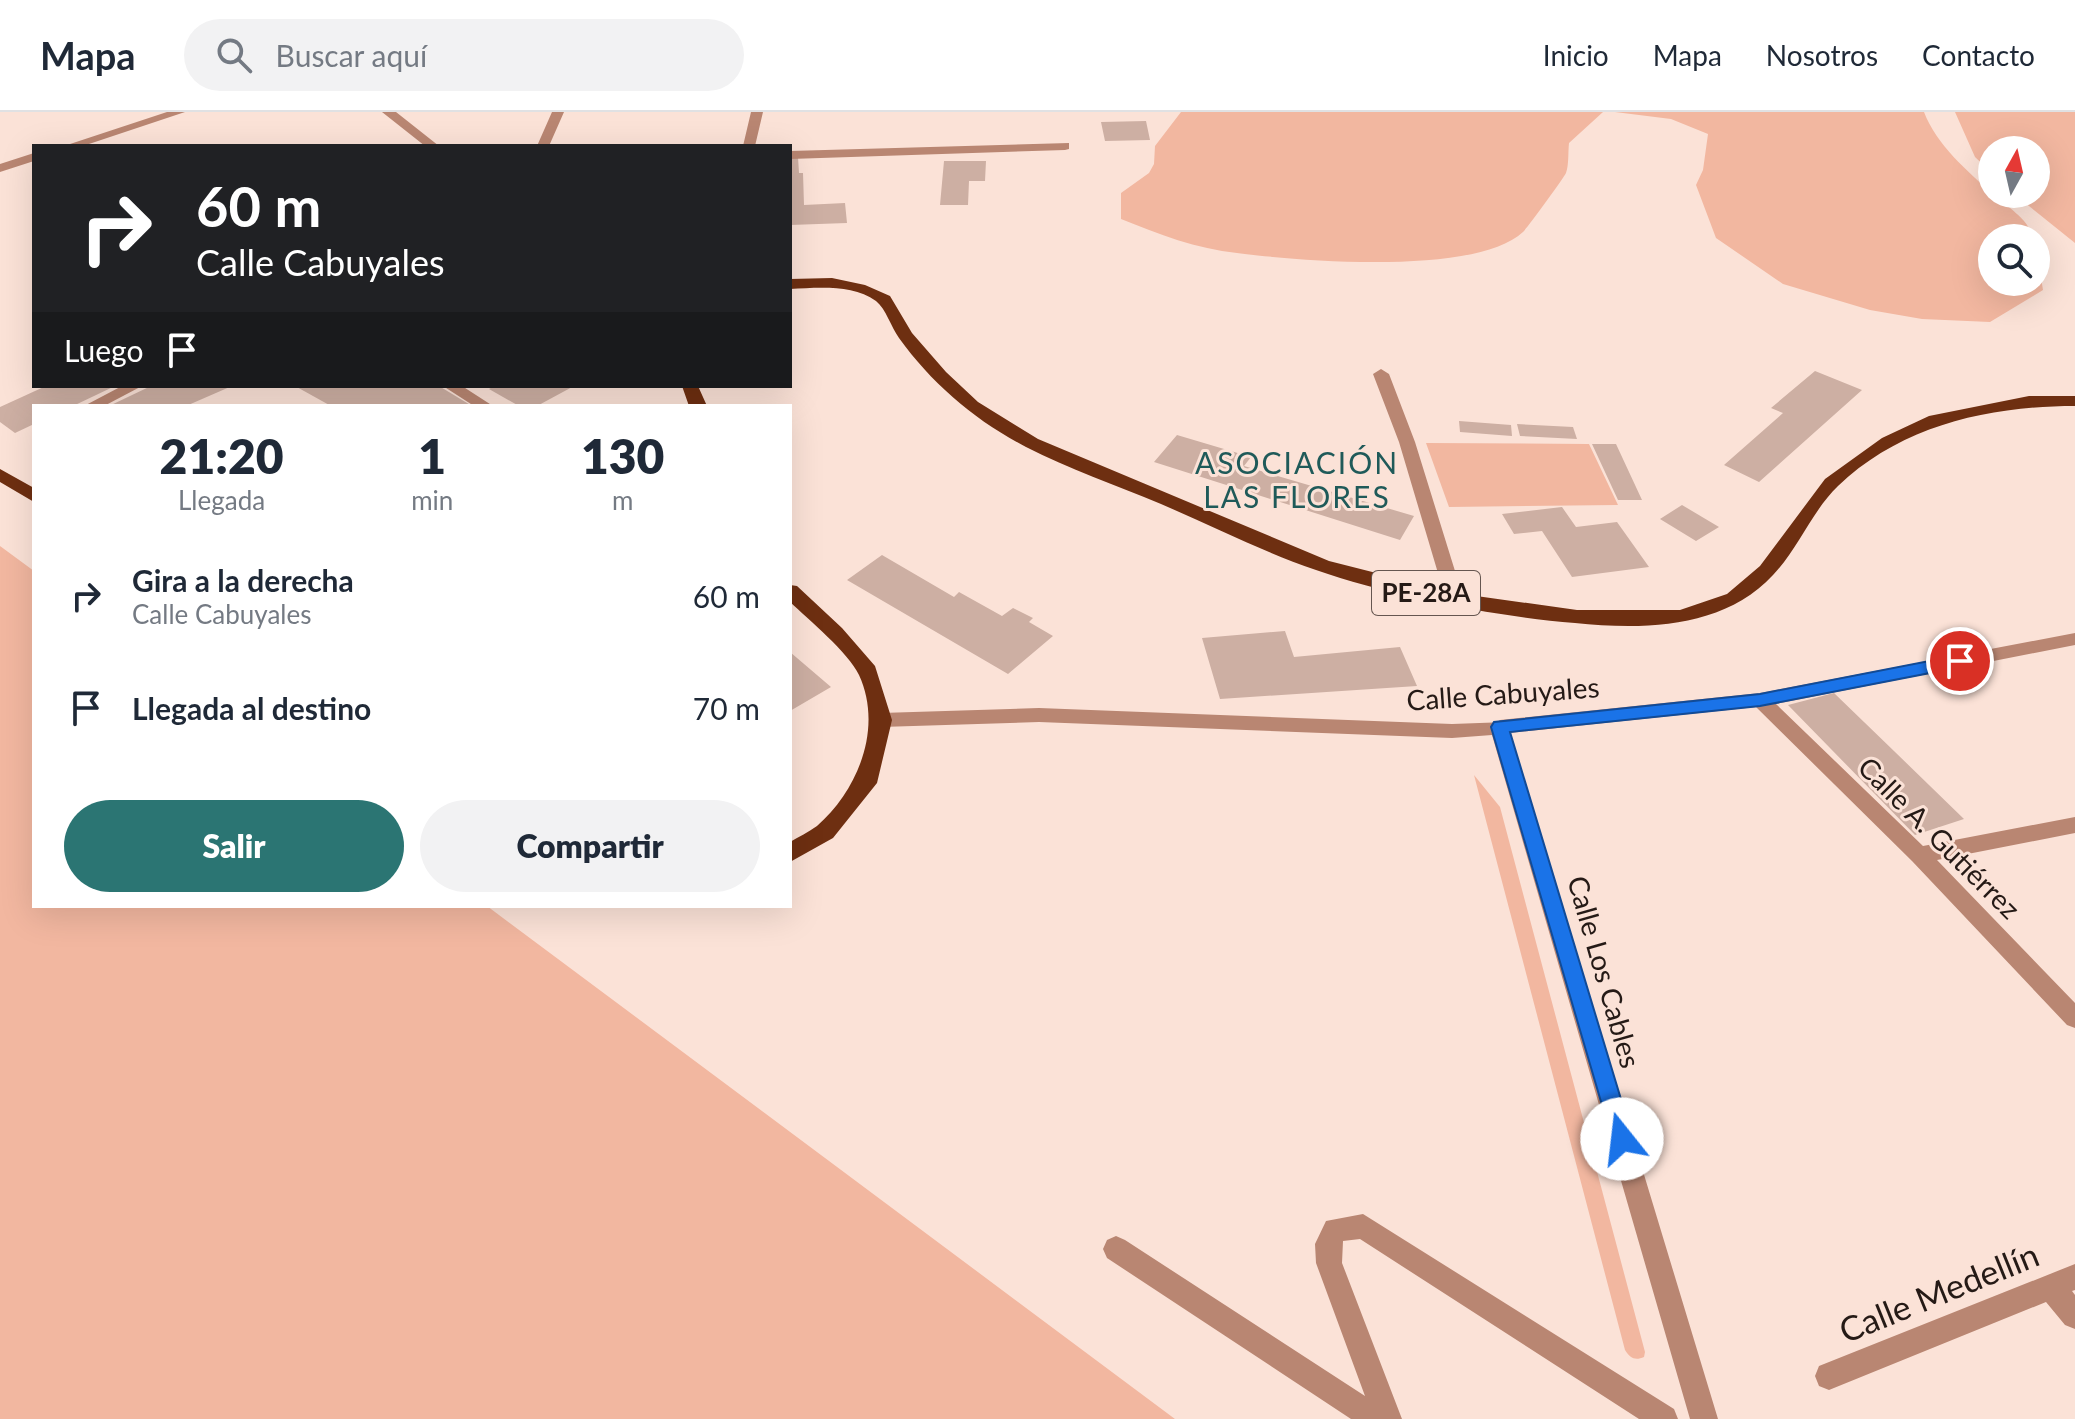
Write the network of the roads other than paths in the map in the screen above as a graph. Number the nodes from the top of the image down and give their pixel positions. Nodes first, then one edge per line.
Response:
1 (179, 112) edge
2 (388, 112) edge
3 (558, 112) edge
4 (757, 112) edge
5 (76, 144) edge
6 (430, 144) edge
7 (544, 144) edge
8 (749, 144) edge
9 (1065, 146) dead end
10 (792, 155) edge
11 (32, 158) edge
12 (0, 168) edge
13 (792, 284) edge
14 (1381, 374) dead end
15 (130, 388) edge
16 (454, 388) edge
17 (2075, 401) edge
18 (96, 404) edge
19 (482, 404) edge
20 (0, 474) edge
21 (32, 495) edge
22 (792, 593) edge
23 (1455, 600) junction
24 (2075, 639) edge
25 (1760, 700) junction
26 (881, 720) junction
27 (1500, 727) junction
28 (2075, 825) edge
29 (792, 852) edge
30 (1919, 855) junction
31 (2075, 1018) edge
32 (1116, 1249) dead end
33 (2063, 1282) edge
34 (2075, 1316) edge
35 (1829, 1376) dead end
36 (1376, 1419) edge
37 (1388, 1419) edge
38 (1664, 1419) edge
39 (1704, 1419) edge

1 - 5 street
2 - 6 street
3 - 7 street
4 - 8 street
9 - 10 street
11 - 12 street
13 - 23 highway, PE-28A
14 - 23 street
15 - 18 street
16 - 19 street
17 - 23 highway, PE-28A
20 - 21 highway
22 - 26 highway
24 - 25 street, Calle Cabuyales
25 - 27 street, Calle Cabuyales
25 - 30 street, Calle A. Gutiérrez
26 - 27 street, Calle Cabuyales
26 - 29 highway
27 - 39 street, Calle Los Cables
28 - 30 street
30 - 31 street, Calle A. Gutiérrez
32 - 36 street
33 - 34 street
33 - 35 street, Calle Medellín
37 - 38 street

